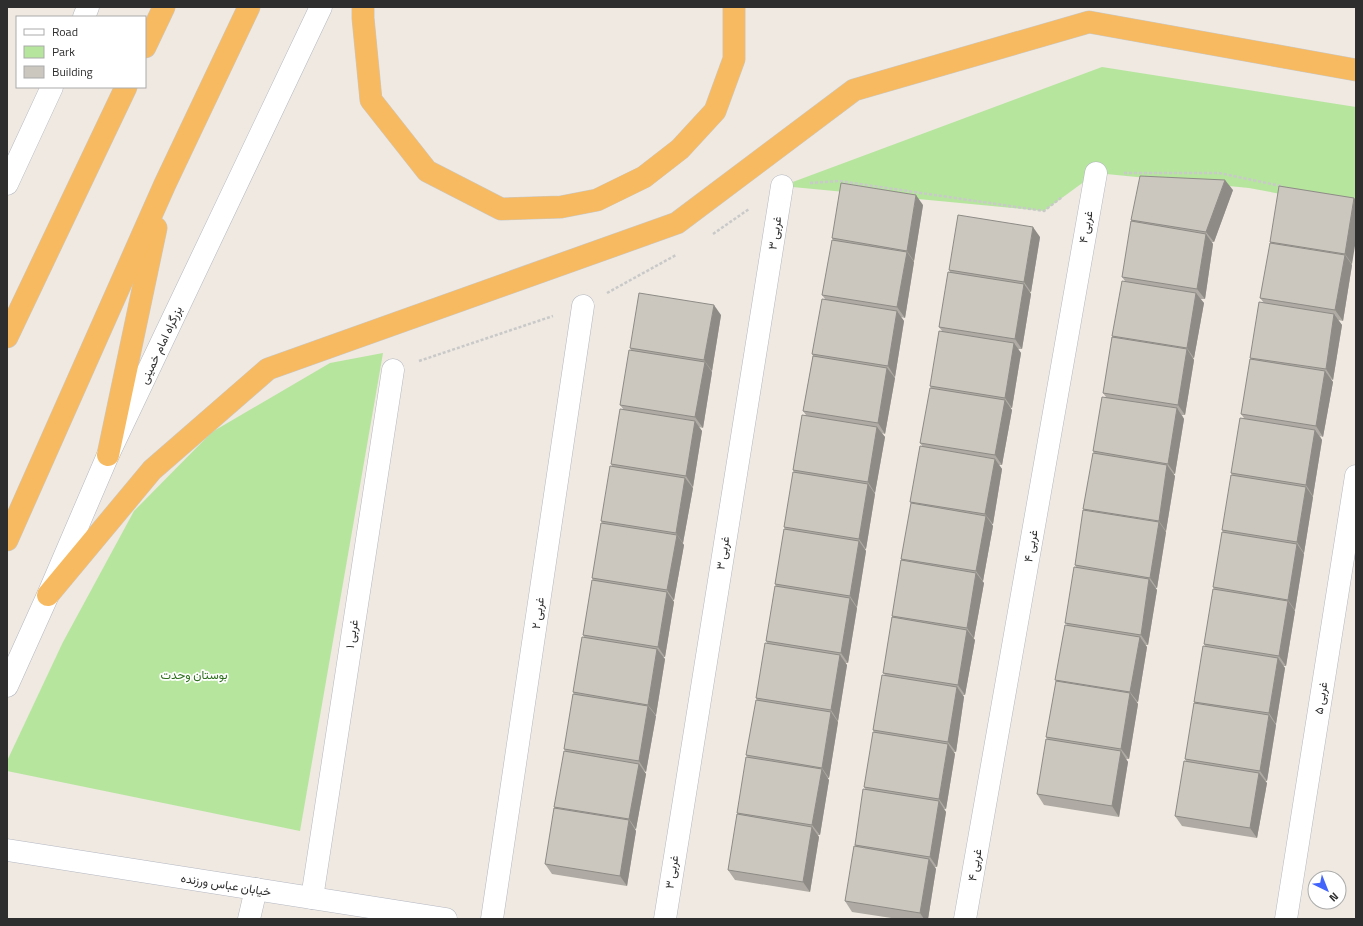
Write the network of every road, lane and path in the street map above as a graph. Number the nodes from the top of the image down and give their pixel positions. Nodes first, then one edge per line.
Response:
1 (164, 7) edge
2 (249, 7) edge
3 (321, 7) edge
4 (363, 7) edge
5 (734, 7) edge
6 (146, 45) edge
7 (1356, 70) edge
8 (52, 88) edge
9 (126, 88) edge
10 (1096, 173) junction
11 (7, 184) edge
12 (166, 184) junction
13 (782, 186) junction
14 (1288, 188) edge
15 (713, 234) dead end
16 (679, 254) dead end
17 (583, 306) junction
18 (7, 337) edge
19 (393, 370) joint
20 (108, 455) junction
21 (1356, 476) edge
22 (7, 540) edge
23 (48, 595) junction
24 (7, 686) edge
25 (7, 850) edge
26 (256, 889) junction
27 (312, 898) junction
28 (249, 919) edge
29 (446, 919) edge
30 (492, 919) edge
31 (665, 919) edge
32 (965, 919) edge
33 (1286, 919) edge

1 - 6 highway
2 - 12 highway
3 - 20 street, بزرگراه امام خمینی
4 - 5 highway
7 - 23 highway
8 - 11 street
9 - 18 highway
10 - 13 path
10 - 14 path
10 - 32 street, غربی ۴
12 - 20 highway
12 - 22 highway
13 - 15 path
13 - 31 street, غربی ۳
16 - 17 path
17 - 19 path
17 - 30 street, غربی ۲
19 - 27 street, غربی ۱
20 - 23 street, بزرگراه امام خمینی
21 - 33 street, غربی ۵
23 - 24 street, بزرگراه امام خمینی
25 - 26 street, خیابان عباس ورزنده
26 - 27 street, خیابان عباس ورزنده
26 - 28 street
27 - 29 street, خیابان عباس ورزنده

